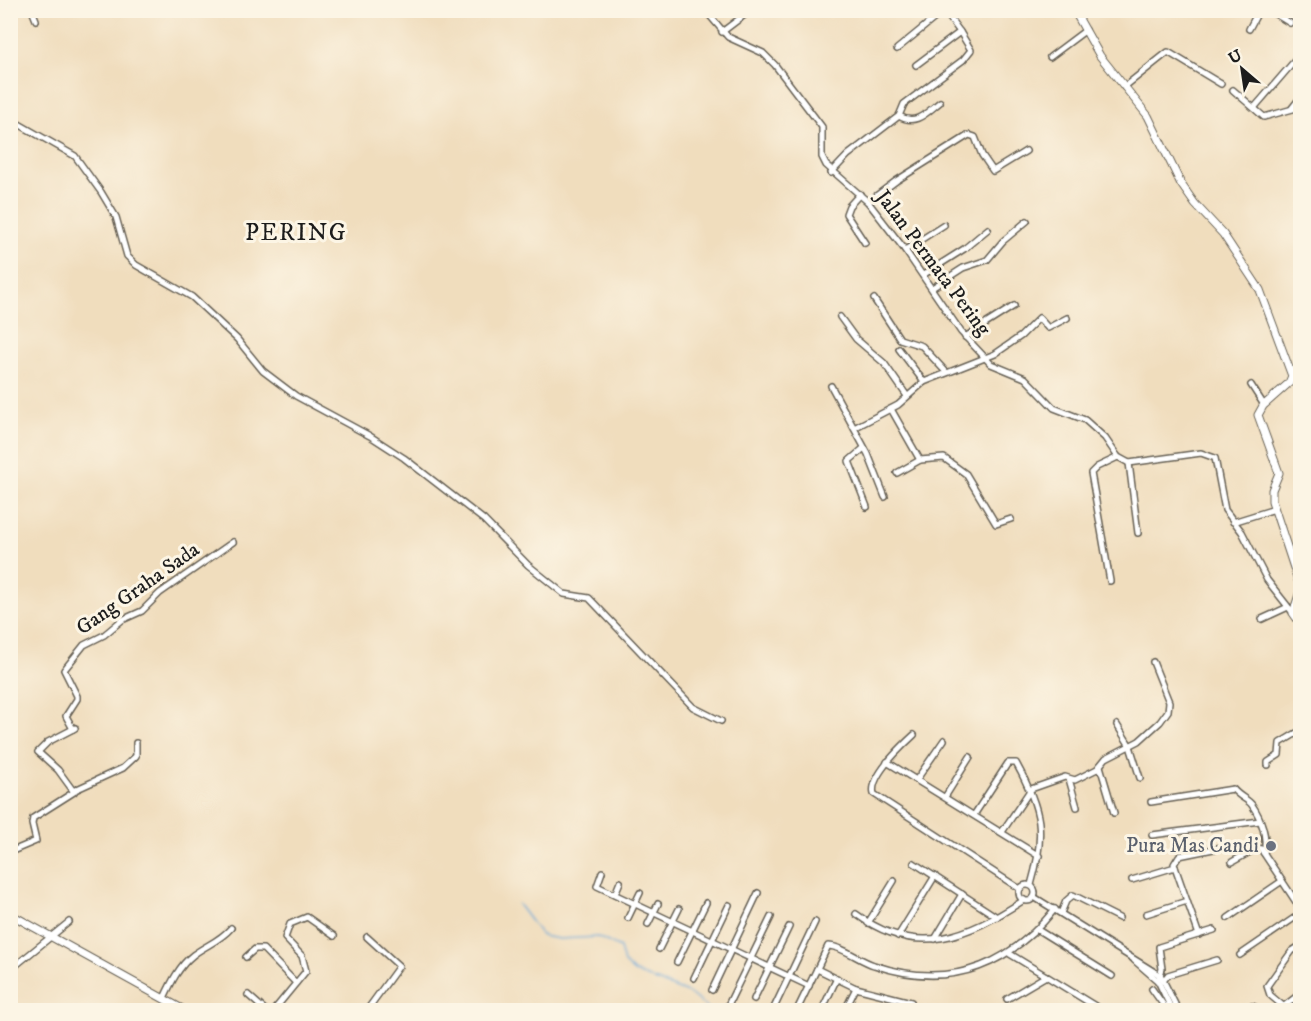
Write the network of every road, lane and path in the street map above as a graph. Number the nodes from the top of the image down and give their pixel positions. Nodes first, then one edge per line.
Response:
1 (32, 10) edge
2 (705, 10) edge
3 (751, 10) edge
4 (1074, 10) edge
5 (1259, 10) edge
6 (1269, 10) edge
7 (36, 20) dead end
8 (1290, 23) dead end
9 (1248, 29) dead end
10 (1086, 30) junction
11 (722, 32) junction
12 (960, 32) junction
13 (897, 49) dead end
14 (1050, 57) dead end
15 (1298, 57) dead end
16 (916, 65) dead end
17 (1221, 84) dead end
18 (1124, 87) junction
19 (1233, 90) dead end
20 (1300, 98) edge
21 (940, 102) dead end
22 (1300, 107) edge
23 (1254, 108) junction
24 (1292, 108) junction
25 (899, 116) junction
26 (10, 119) edge
27 (1026, 151) dead end
28 (831, 173) junction
29 (860, 194) junction
30 (868, 202) junction
31 (1027, 221) dead end
32 (944, 225) dead end
33 (988, 229) dead end
34 (865, 243) dead end
35 (905, 250) junction
36 (923, 275) junction
37 (932, 288) junction
38 (874, 299) dead end
39 (1014, 306) dead end
40 (840, 317) dead end
41 (1067, 318) dead end
42 (965, 337) junction
43 (899, 349) dead end
44 (984, 359) junction
45 (946, 372) junction
46 (924, 382) junction
47 (1251, 384) dead end
48 (831, 386) dead end
49 (907, 396) junction
50 (1264, 405) junction
51 (891, 409) junction
52 (854, 428) junction
53 (864, 448) junction
54 (1118, 457) junction
55 (920, 460) junction
56 (1130, 463) junction
57 (897, 473) dead end
58 (885, 497) dead end
59 (867, 507) dead end
60 (1275, 509) junction
61 (1011, 519) dead end
62 (1233, 522) junction
63 (1138, 533) dead end
64 (233, 542) dead end
65 (1110, 581) dead end
66 (1300, 586) edge
67 (1300, 591) edge
68 (1291, 610) junction
69 (1262, 619) dead end
70 (1300, 623) edge
71 (1153, 662) dead end
72 (721, 721) dead end
73 (1117, 725) dead end
74 (1300, 731) edge
75 (914, 735) dead end
76 (944, 740) dead end
77 (136, 743) dead end
78 (1130, 746) junction
79 (970, 757) dead end
80 (887, 762) junction
81 (1268, 765) dead end
82 (1100, 766) junction
83 (1069, 778) junction
84 (1140, 778) dead end
85 (917, 779) junction
86 (1031, 789) junction
87 (75, 790) junction
88 (945, 797) junction
89 (1151, 802) dead end
90 (1077, 807) dead end
91 (1114, 813) dead end
92 (974, 815) junction
93 (1260, 821) junction
94 (1002, 832) junction
95 (1152, 835) dead end
96 (1223, 847) dead end
97 (10, 852) edge
98 (1264, 852) junction
99 (1039, 856) junction
100 (1232, 862) dead end
101 (914, 863) dead end
102 (1175, 867) junction
103 (602, 872) dead end
104 (934, 876) junction
105 (1132, 880) dead end
106 (894, 881) dead end
107 (1282, 881) junction
108 (620, 882) dead end
109 (1030, 885) junction
110 (1020, 889) junction
111 (640, 893) dead end
112 (758, 893) dead end
113 (615, 894) junction
114 (962, 894) junction
115 (1034, 897) junction
116 (1024, 900) junction
117 (1187, 901) junction
118 (706, 903) dead end
119 (635, 904) junction
120 (658, 904) dead end
121 (729, 905) dead end
122 (1300, 908) edge
123 (679, 909) dead end
124 (1055, 909) junction
125 (654, 913) junction
126 (1061, 913) junction
127 (10, 914) edge
128 (856, 914) dead end
129 (1146, 914) dead end
130 (1300, 914) edge
131 (771, 917) dead end
132 (997, 917) junction
133 (628, 918) dead end
134 (1119, 918) dead end
135 (1228, 918) dead end
136 (69, 922) dead end
137 (673, 922) junction
138 (815, 922) dead end
139 (868, 923) junction
140 (648, 924) dead end
141 (789, 927) dead end
142 (231, 928) dead end
143 (1038, 930) junction
144 (1214, 930) dead end
145 (692, 931) junction
146 (1199, 934) junction
147 (50, 935) junction
148 (334, 936) dead end
149 (898, 936) junction
150 (367, 937) dead end
151 (935, 939) junction
152 (713, 940) junction
153 (1300, 946) edge
154 (732, 948) junction
155 (659, 949) dead end
156 (1010, 954) junction
157 (1240, 955) dead end
158 (246, 957) dead end
159 (751, 957) junction
160 (1217, 960) dead end
161 (677, 962) dead end
162 (770, 967) junction
163 (817, 969) junction
164 (10, 970) edge
165 (789, 976) junction
166 (1046, 976) junction
167 (1112, 976) dead end
168 (694, 978) dead end
169 (837, 978) junction
170 (1161, 980) junction
171 (296, 983) junction
172 (809, 986) junction
173 (856, 988) junction
174 (1152, 988) dead end
175 (712, 990) dead end
176 (1300, 994) edge
177 (248, 995) dead end
178 (164, 998) junction
179 (754, 999) dead end
180 (1007, 999) dead end
181 (911, 1002) dead end
182 (729, 1003) dead end
183 (1095, 1006) dead end
184 (1281, 1008) edge
185 (846, 1009) edge
186 (1259, 1010) edge
187 (184, 1011) edge
188 (265, 1011) edge
189 (274, 1011) edge
190 (367, 1011) edge
191 (773, 1011) edge
192 (797, 1011) edge
193 (822, 1011) edge
194 (855, 1011) edge
195 (1167, 1011) edge
196 (1172, 1011) edge
197 (1178, 1011) edge
198 (1245, 1011) edge

1 - 7 street
2 - 11 street
3 - 11 street
4 - 10 street
5 - 9 street
6 - 8 street
10 - 14 street
10 - 18 street
11 - 28 street
12 - 13 street
12 - 16 street
12 - 25 street
15 - 23 street
17 - 18 street
18 - 50 street
19 - 23 street
20 - 24 street
21 - 25 street
22 - 24 street
23 - 24 street
25 - 28 street
26 - 72 street
27 - 30 street
28 - 29 street, Jalan Permata Pering
29 - 30 street, Jalan Permata Pering
29 - 34 street
30 - 35 street, Jalan Permata Pering
31 - 37 street
32 - 35 street
33 - 36 street
35 - 36 street, Jalan Permata Pering
36 - 37 street, Jalan Permata Pering
37 - 42 street, Jalan Permata Pering
38 - 45 street
39 - 42 street
40 - 49 street
41 - 44 street
42 - 44 street, Jalan Permata Pering
43 - 46 street
44 - 45 street
44 - 54 street, Jalan Permata Pering
45 - 46 street
46 - 49 street
47 - 50 street
48 - 52 street
49 - 51 street
50 - 60 street
51 - 52 street
51 - 55 street
52 - 53 street
53 - 58 street
53 - 59 street
54 - 56 street, Jalan Permata Pering
54 - 65 street
55 - 57 street
55 - 61 street
56 - 62 street
56 - 63 street
60 - 62 street
60 - 66 street
62 - 68 street
64 - 87 street, Gang Graha Sada
67 - 68 street
68 - 69 street
68 - 70 street
71 - 78 street
73 - 78 street
74 - 81 street
75 - 80 street
76 - 85 street
77 - 87 street
78 - 82 street
78 - 84 street
79 - 88 street
80 - 85 street
80 - 110 street
82 - 83 street
82 - 91 street
83 - 86 street
83 - 90 street
85 - 88 street
86 - 92 street
86 - 94 street
86 - 99 street
87 - 97 street
88 - 92 street
89 - 93 street
92 - 94 street
93 - 95 street
93 - 98 street
94 - 99 street
96 - 102 street
98 - 100 street
98 - 107 street
99 - 109 street
101 - 104 street
102 - 105 street
102 - 117 street
103 - 113 street
104 - 114 street
104 - 149 street
106 - 139 street
107 - 122 street
107 - 135 street
108 - 113 street
109 - 110 street
109 - 115 street
110 - 116 street
111 - 119 street
112 - 154 street
113 - 119 street
114 - 132 street
114 - 151 street
115 - 116 street
115 - 124 street
116 - 132 street
117 - 129 street
117 - 146 street
118 - 145 street
119 - 125 street
119 - 133 street
120 - 125 street
121 - 152 street
123 - 137 street
124 - 126 street
124 - 143 street
125 - 137 street
125 - 140 street
126 - 134 street
126 - 170 street
127 - 147 street
128 - 139 street
130 - 157 street
131 - 159 street
132 - 151 street
136 - 147 street
137 - 145 street
137 - 155 street
138 - 165 street
139 - 149 street
141 - 162 street
142 - 178 street
143 - 156 street
143 - 167 street
144 - 146 street
145 - 152 street
145 - 161 street
146 - 170 street
147 - 164 street
147 - 178 street
148 - 171 street
149 - 151 street
150 - 190 street
152 - 154 street
152 - 168 street
153 - 184 street
154 - 159 street
154 - 175 street
156 - 163 street
156 - 166 street
158 - 171 street
159 - 162 street
159 - 182 street
160 - 170 street
162 - 165 street
162 - 179 street
163 - 169 street
163 - 172 street
165 - 172 street
165 - 191 street
166 - 180 street
166 - 183 street
169 - 173 street
169 - 193 street
170 - 196 street
170 - 197 street
171 - 189 street
172 - 192 street
173 - 181 street
173 - 185 street
174 - 195 street
176 - 184 street
177 - 188 street
178 - 187 street
185 - 194 street
186 - 198 street

